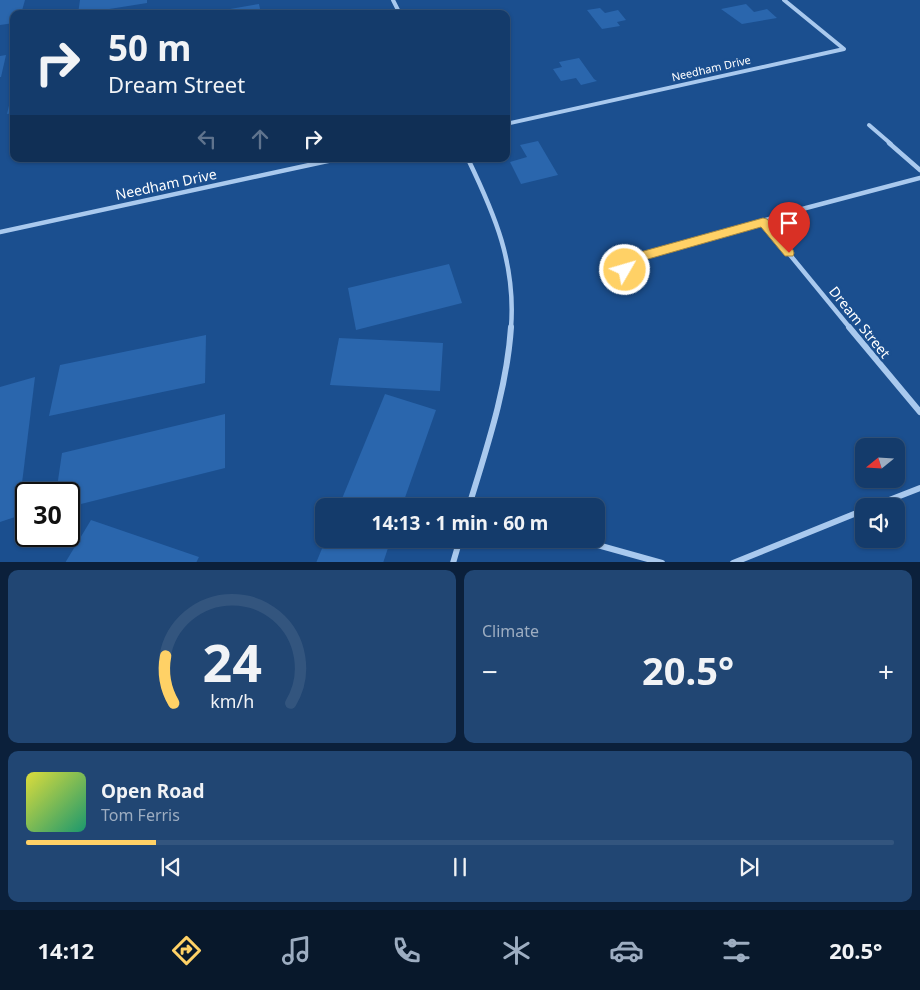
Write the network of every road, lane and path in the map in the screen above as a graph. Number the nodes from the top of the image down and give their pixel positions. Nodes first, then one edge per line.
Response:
1 (784, 0) edge
2 (510, 123) edge
3 (869, 124) dead end
4 (323, 162) edge
5 (469, 162) edge
6 (920, 170) edge
7 (920, 178) edge
8 (763, 222) junction
9 (0, 232) edge
10 (614, 283) dead end
11 (920, 412) edge
12 (920, 488) edge
13 (471, 498) edge
14 (894, 498) edge
15 (855, 514) edge
16 (605, 547) edge
17 (457, 548) edge
18 (453, 562) edge
19 (662, 562) edge
20 (733, 562) edge

1 - 2 street, Needham Drive
3 - 6 street
4 - 9 street, Needham Drive
5 - 13 street
7 - 8 street
8 - 10 street
8 - 11 street, Dream Street
12 - 14 street
15 - 20 street
16 - 19 street
17 - 18 street

